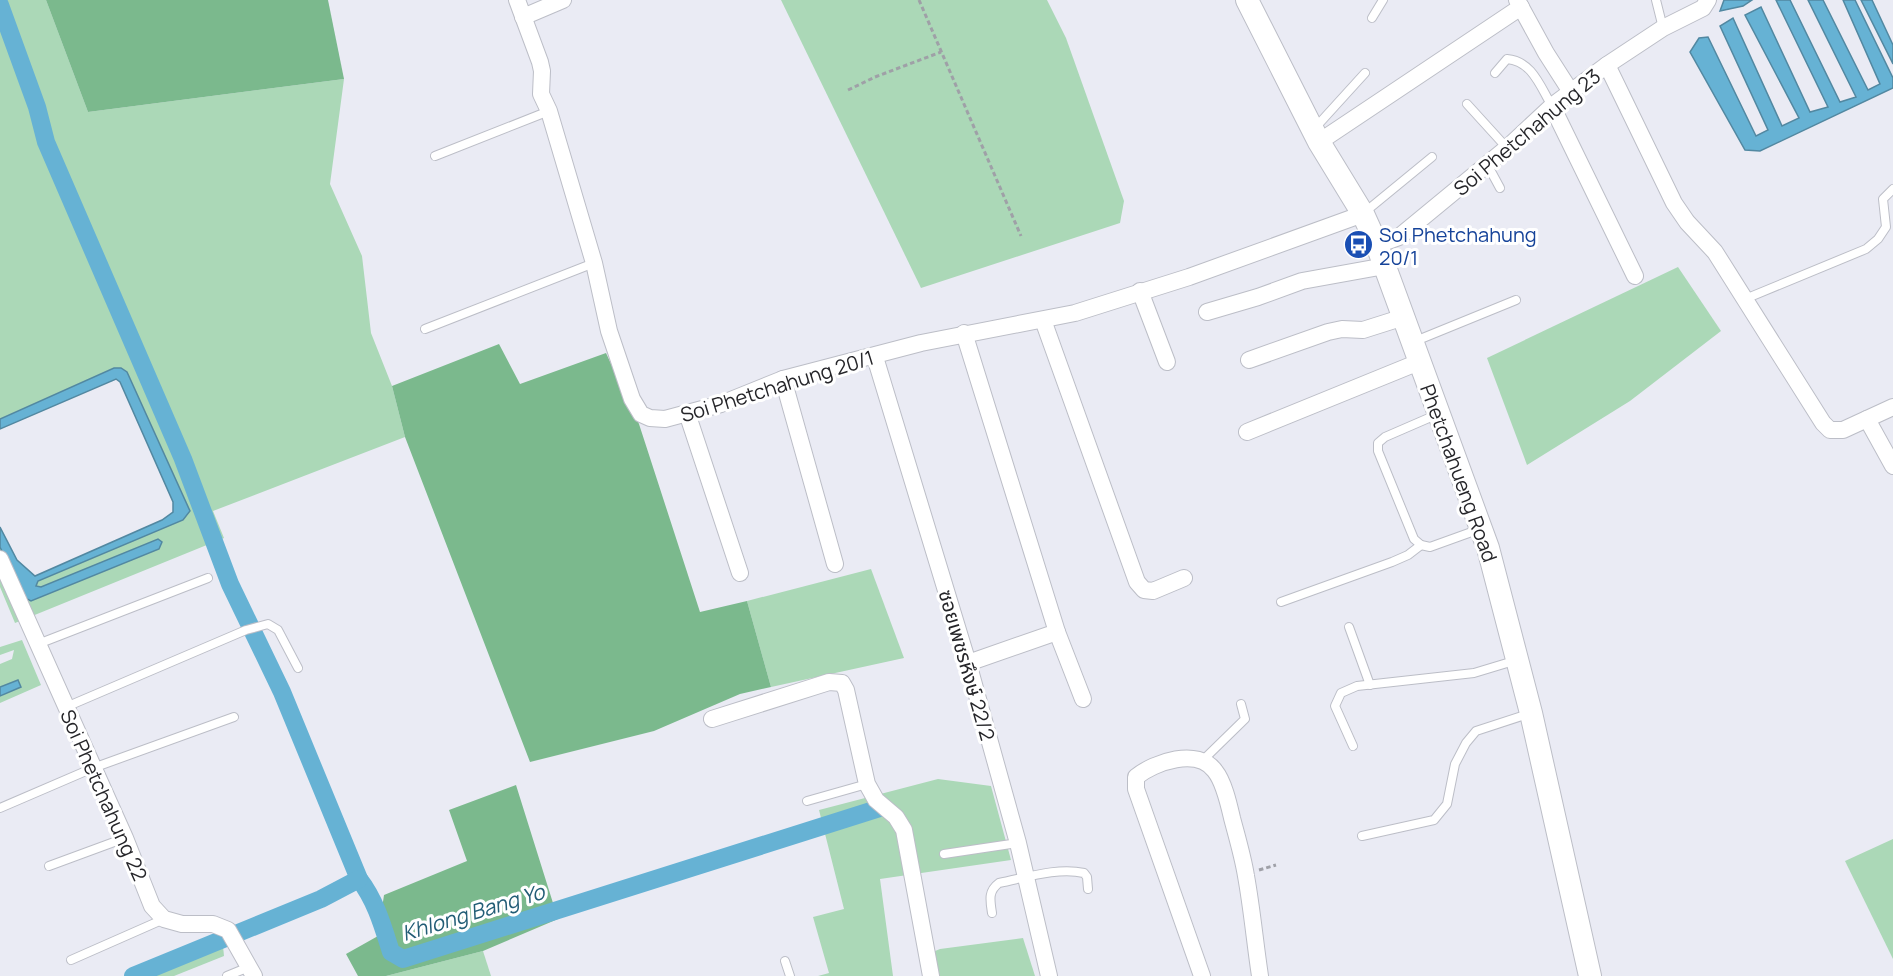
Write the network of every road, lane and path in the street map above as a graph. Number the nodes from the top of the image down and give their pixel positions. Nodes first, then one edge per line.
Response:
1 (517, 0) edge
2 (563, 0) edge
3 (919, 0) edge
4 (1247, 0) edge
5 (1383, 0) edge
6 (1656, 0) edge
7 (1708, 0) edge
8 (1521, 2) edge
9 (523, 17) junction
10 (1372, 18) dead end
11 (1663, 28) junction
12 (941, 52) junction
13 (1607, 65) junction
14 (1365, 73) dead end
15 (1495, 73) dead end
16 (848, 90) dead end
17 (1571, 93) junction
18 (1467, 104) dead end
19 (1552, 106) junction
20 (549, 111) junction
21 (1317, 136) junction
22 (1507, 148) junction
23 (435, 156) dead end
24 (1432, 157) dead end
25 (1487, 164) junction
26 (1500, 188) dead end
27 (1893, 189) edge
28 (1363, 214) junction
29 (1021, 237) dead end
30 (1377, 245) junction
31 (594, 263) junction
32 (1384, 266) junction
33 (1635, 276) dead end
34 (1140, 291) junction
35 (1745, 299) junction
36 (1516, 300) dead end
37 (1207, 312) dead end
38 (1404, 317) junction
39 (1043, 320) junction
40 (425, 329) dead end
41 (964, 333) junction
42 (1416, 352) junction
43 (874, 357) junction
44 (1249, 360) dead end
45 (1167, 362) dead end
46 (783, 379) junction
47 (1893, 407) edge
48 (687, 413) junction
49 (1438, 414) junction
50 (1867, 418) junction
51 (1247, 432) dead end
52 (1893, 466) edge
53 (1481, 529) junction
54 (1421, 545) junction
55 (0, 559) edge
56 (835, 564) dead end
57 (740, 573) dead end
58 (208, 578) dead end
59 (1184, 578) dead end
60 (1281, 602) dead end
61 (1348, 627) dead end
62 (1057, 632) junction
63 (38, 644) junction
64 (1517, 660) junction
65 (968, 663) junction
66 (298, 668) dead end
67 (1370, 685) junction
68 (1083, 699) dead end
69 (1241, 704) dead end
70 (66, 707) junction
71 (1531, 713) junction
72 (234, 717) dead end
73 (712, 719) dead end
74 (1353, 746) dead end
75 (1202, 761) junction
76 (93, 768) junction
77 (867, 784) junction
78 (807, 801) dead end
79 (0, 808) edge
80 (1362, 836) dead end
81 (125, 838) junction
82 (1018, 843) junction
83 (944, 854) dead end
84 (50, 866) dead end
85 (1026, 877) junction
86 (1088, 889) dead end
87 (992, 913) dead end
88 (164, 919) junction
89 (71, 960) dead end
90 (785, 961) dead end
91 (252, 971) edge
92 (227, 976) edge
93 (790, 976) edge
94 (932, 976) edge
95 (1049, 976) edge
96 (1202, 976) edge
97 (1260, 976) edge
98 (1590, 976) edge

1 - 9 street, Soi Phetchahung 20/1
2 - 9 street
3 - 12 path
4 - 21 main road, Phetchahueng Road
5 - 10 lane
6 - 11 lane
7 - 11 street, Soi Phetchahung 23
8 - 17 street
8 - 21 street
9 - 20 street, Soi Phetchahung 20/1
11 - 13 street, Soi Phetchahung 23
12 - 16 path
12 - 29 path
13 - 17 street, Soi Phetchahung 23
13 - 35 street
14 - 21 lane
15 - 19 lane
17 - 19 street, Soi Phetchahung 23
18 - 22 lane
19 - 22 street, Soi Phetchahung 23
19 - 33 street
20 - 23 lane
20 - 31 street, Soi Phetchahung 20/1
21 - 28 main road, Phetchahueng Road
22 - 25 street, Soi Phetchahung 23
24 - 28 lane
25 - 26 lane
25 - 30 street, Soi Phetchahung 23
27 - 35 lane
28 - 30 main road, Phetchahueng Road
28 - 34 street, Soi Phetchahung 20/1
30 - 32 main road, Phetchahueng Road
31 - 40 lane
31 - 48 street, Soi Phetchahung 20/1
32 - 37 street
32 - 38 main road, Phetchahueng Road
34 - 39 street, Soi Phetchahung 20/1
34 - 45 street
35 - 50 street
36 - 42 lane
38 - 42 main road, Phetchahueng Road
38 - 44 street
39 - 41 street, Soi Phetchahung 20/1
39 - 59 street
41 - 43 street, Soi Phetchahung 20/1
41 - 62 street
42 - 49 main road, Phetchahueng Road
42 - 51 street
43 - 46 street, Soi Phetchahung 20/1
43 - 65 street, ซอยเพชรหึงษ์ 22/2
46 - 48 street, Soi Phetchahung 20/1
46 - 56 street
47 - 50 street
48 - 57 street
49 - 53 main road, Phetchahueng Road
49 - 54 lane
50 - 52 street
53 - 54 lane
53 - 64 main road, Phetchahueng Road
54 - 60 lane
55 - 63 street, Soi Phetchahung 22
58 - 63 lane
61 - 67 lane
62 - 65 street
62 - 68 street
63 - 70 street, Soi Phetchahung 22
64 - 67 lane
64 - 71 main road, Phetchahueng Road
65 - 82 street, ซอยเพชรหึงษ์ 22/2
66 - 70 lane
67 - 74 lane
69 - 75 lane
70 - 76 street, Soi Phetchahung 22
71 - 80 lane
71 - 98 main road, Phetchahueng Road
72 - 76 lane
73 - 77 street
75 - 96 street
75 - 97 street
76 - 79 lane
76 - 81 street, Soi Phetchahung 22
77 - 78 lane
77 - 94 street
81 - 84 lane
81 - 88 street, Soi Phetchahung 22
82 - 83 lane
82 - 85 street, ซอยเพชรหึงษ์ 22/2
85 - 86 lane
85 - 87 lane
85 - 95 street, ซอยเพชรหึงษ์ 22/2
88 - 89 lane
88 - 91 street
90 - 93 lane
91 - 92 lane

